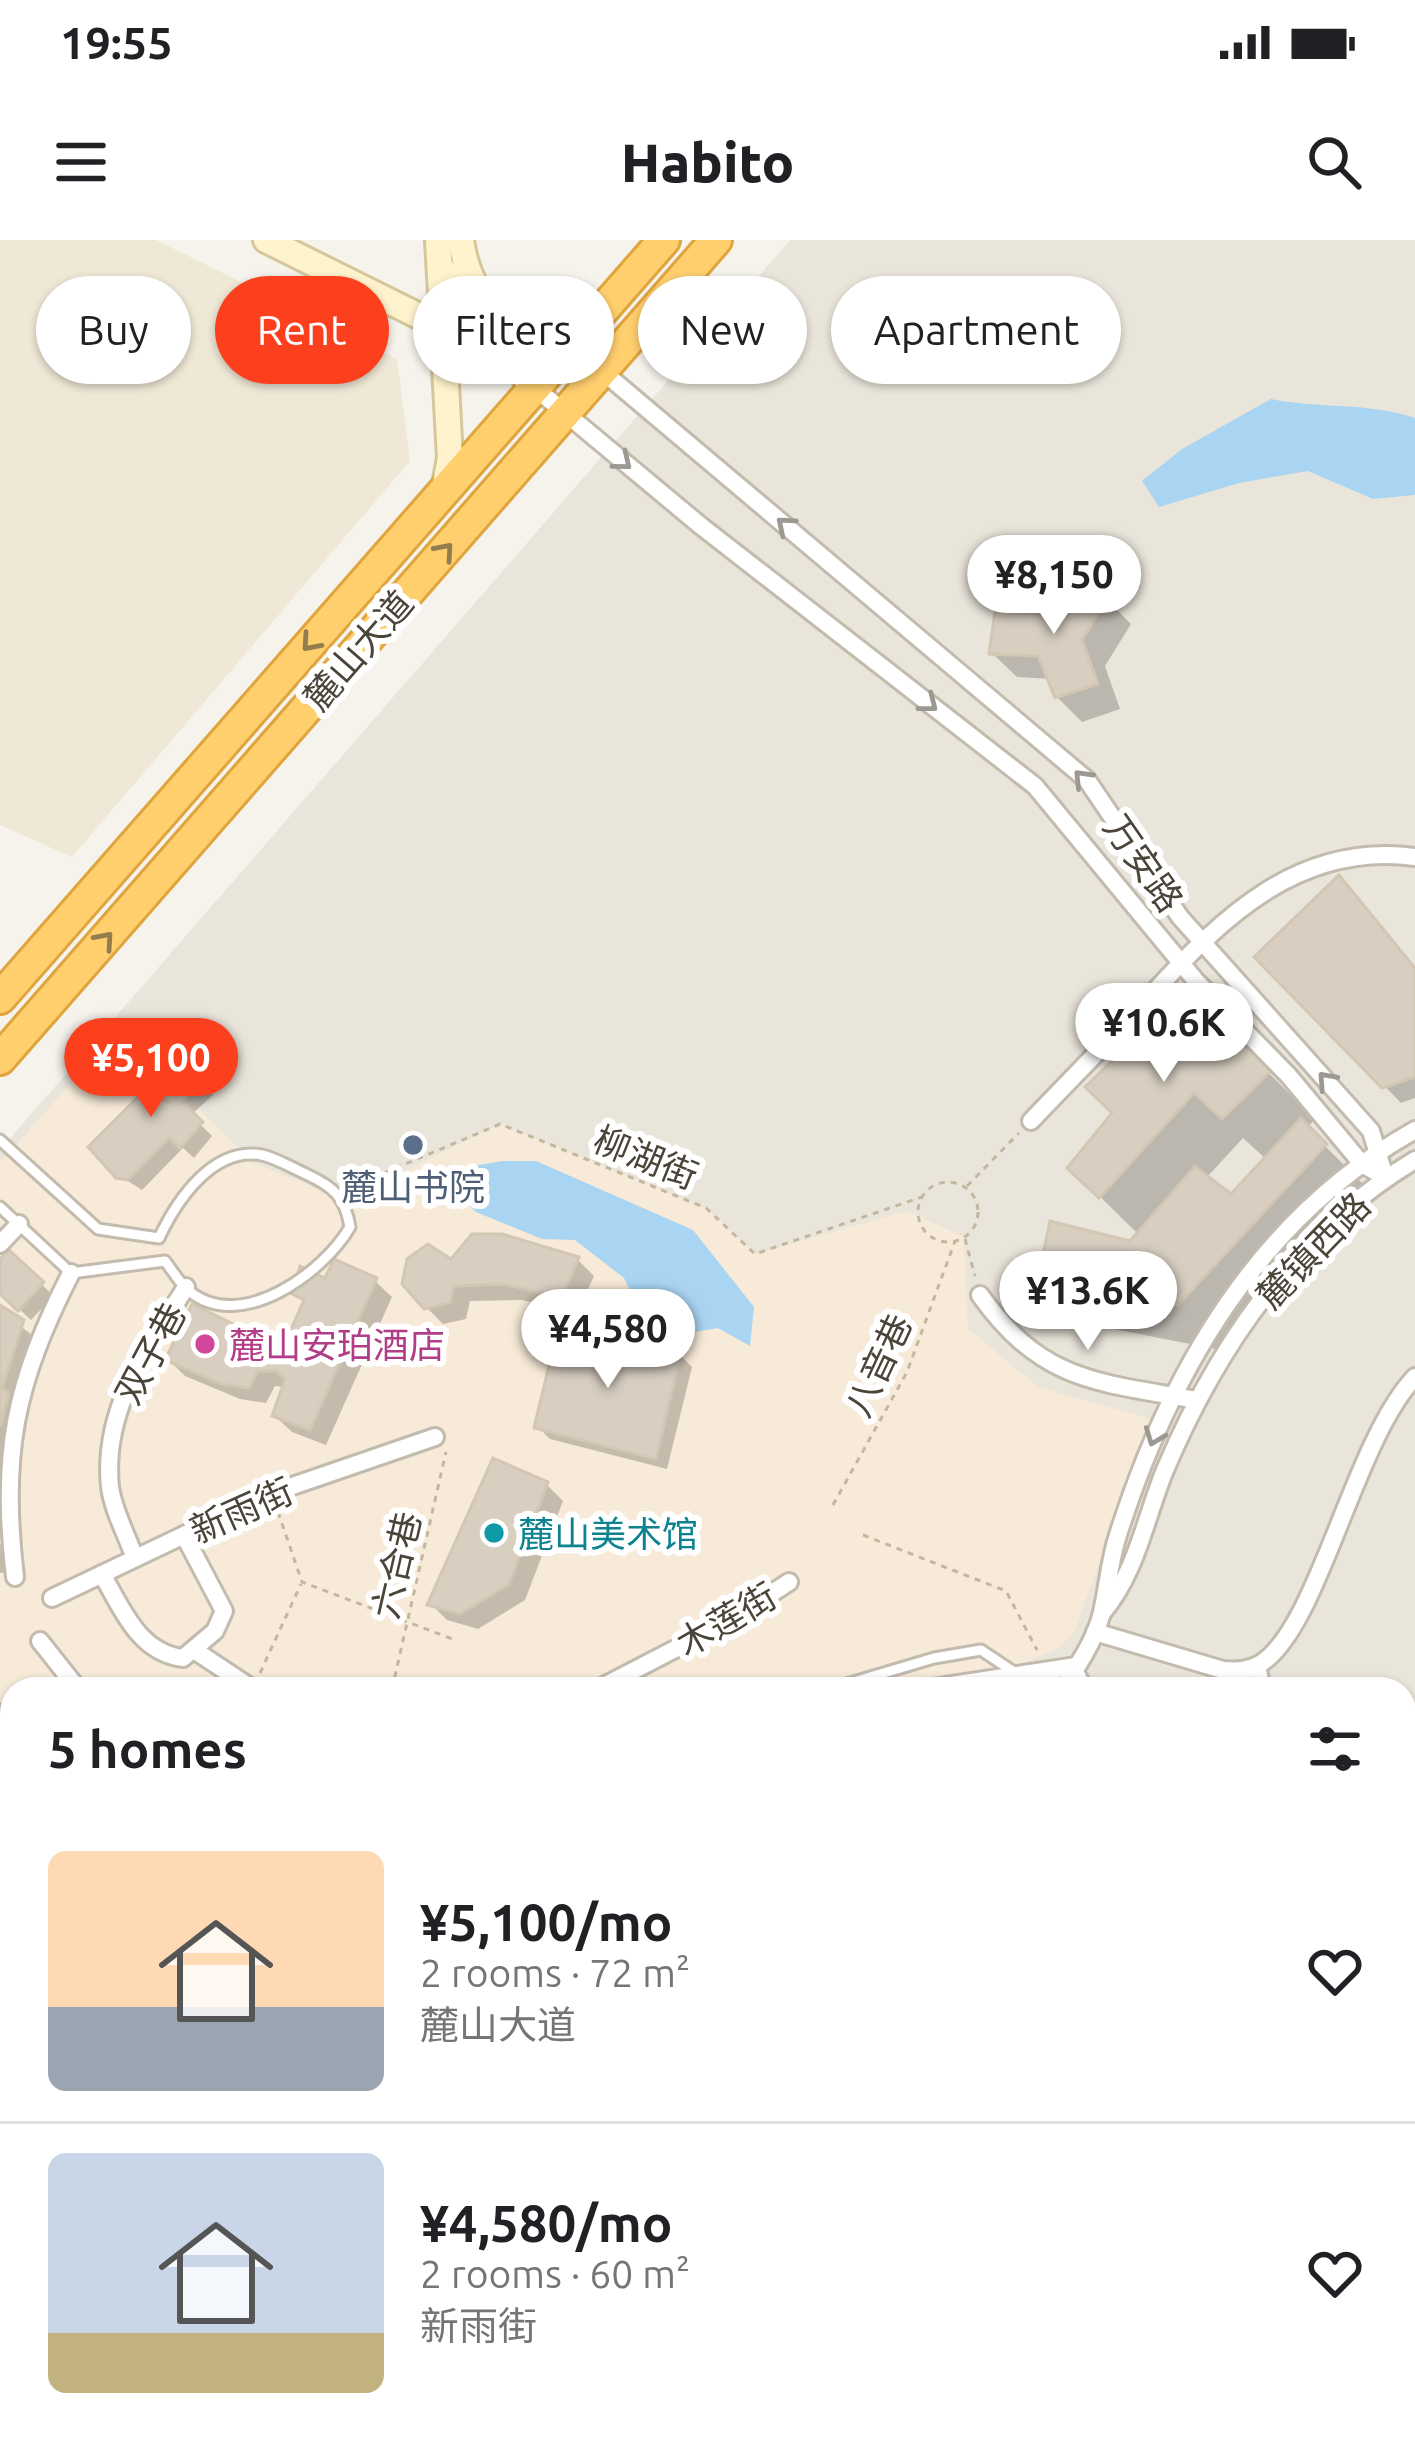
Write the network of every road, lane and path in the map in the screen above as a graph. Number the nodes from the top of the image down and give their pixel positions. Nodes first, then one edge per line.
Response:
1 (266, 240) edge
2 (461, 240) edge
3 (664, 240) edge
4 (716, 240) edge
5 (439, 251) edge
6 (468, 276) edge
7 (614, 296) edge
8 (413, 313) edge
9 (614, 357) edge
10 (614, 381) edge
11 (446, 384) edge
12 (537, 384) edge
13 (591, 384) edge
14 (534, 387) junction
15 (564, 414) junction
16 (444, 490) junction
17 (1415, 857) edge
18 (1202, 940) junction
19 (1181, 961) junction
20 (0, 998) edge
21 (0, 1059) edge
22 (1030, 1121) joint
23 (1415, 1130) edge
24 (0, 1140) edge
25 (1381, 1150) junction
26 (1415, 1160) edge
27 (1362, 1164) junction
28 (1385, 1178) junction
29 (965, 1187) junction
30 (343, 1190) dead end
31 (922, 1197) junction
32 (0, 1207) edge
33 (19, 1224) junction
34 (964, 1237) junction
35 (955, 1241) junction
36 (0, 1244) edge
37 (71, 1273) junction
38 (186, 1287) junction
39 (980, 1295) joint
40 (1415, 1377) edge
41 (1170, 1395) junction
42 (1197, 1400) junction
43 (441, 1445) joint
44 (272, 1493) junction
45 (833, 1505) dead end
46 (184, 1534) junction
47 (863, 1535) dead end
48 (135, 1558) junction
49 (102, 1574) junction
50 (15, 1577) dead end
51 (302, 1582) junction
52 (789, 1582) dead end
53 (52, 1598) dead end
54 (1102, 1613) junction
55 (407, 1622) junction
56 (1096, 1632) junction
57 (455, 1640) dead end
58 (40, 1641) dead end
59 (194, 1651) junction
60 (1076, 1666) junction
61 (1257, 1666) junction
62 (1048, 1672) junction
63 (1017, 1674) junction
64 (68, 1677) edge
65 (234, 1677) edge
66 (258, 1677) edge
67 (395, 1677) edge
68 (621, 1677) edge
69 (876, 1677) edge
70 (999, 1677) edge
71 (1070, 1677) edge
72 (1082, 1677) edge
73 (1259, 1677) edge

1 - 8 street
2 - 6 street
3 - 7 highway, 麓山大道
4 - 9 highway, 麓山大道
5 - 14 street
18 -> 10 street, 万安路
11 - 16 street
12 - 14 highway, 麓山大道
13 - 15 highway, 麓山大道
14 - 15 street, 万安路
14 - 16 highway, 麓山大道
15 -> 19 street, 万安路
21 -> 15 highway, 麓山大道
16 -> 20 highway, 麓山大道
17 - 18 street
18 - 19 street
25 -> 18 street, 万安路
19 - 22 street
19 - 27 street, 万安路
22 - 29 path
23 - 25 street
24 - 38 lane
25 - 27 street
25 - 28 street, 万安路
26 - 28 street, 麓镇西路
27 - 28 street, 万安路
27 - 41 street
28 - 42 street, 麓镇西路
29 - 31 path
29 - 34 path
30 - 31 path, 柳湖街
31 - 35 path
32 - 33 lane
33 - 36 street
33 - 37 lane
34 - 35 path
34 - 39 path
35 - 45 path, 八音巷
37 - 38 lane
37 - 50 street
38 - 48 street, 双子巷
39 - 41 street
40 - 61 street
41 - 42 street
41 -> 54 street
42 - 54 street, 麓镇西路
43 - 44 street, 新雨街
43 - 55 path, 六合巷
44 - 46 street, 新雨街
44 - 51 path
46 - 48 street, 新雨街
46 - 59 street
47 - 62 path
48 - 49 street, 新雨街
49 - 53 street, 新雨街
49 - 59 street
51 - 55 path
51 - 66 path
52 - 68 street, 木莲街
54 - 56 street
55 - 57 path
55 - 67 path, 六合巷
56 - 60 street
56 - 61 street
58 - 64 street
59 - 65 street
60 - 62 street
60 - 71 street
60 - 72 lane
61 - 73 street
62 - 63 street
63 - 69 lane
63 - 70 street

